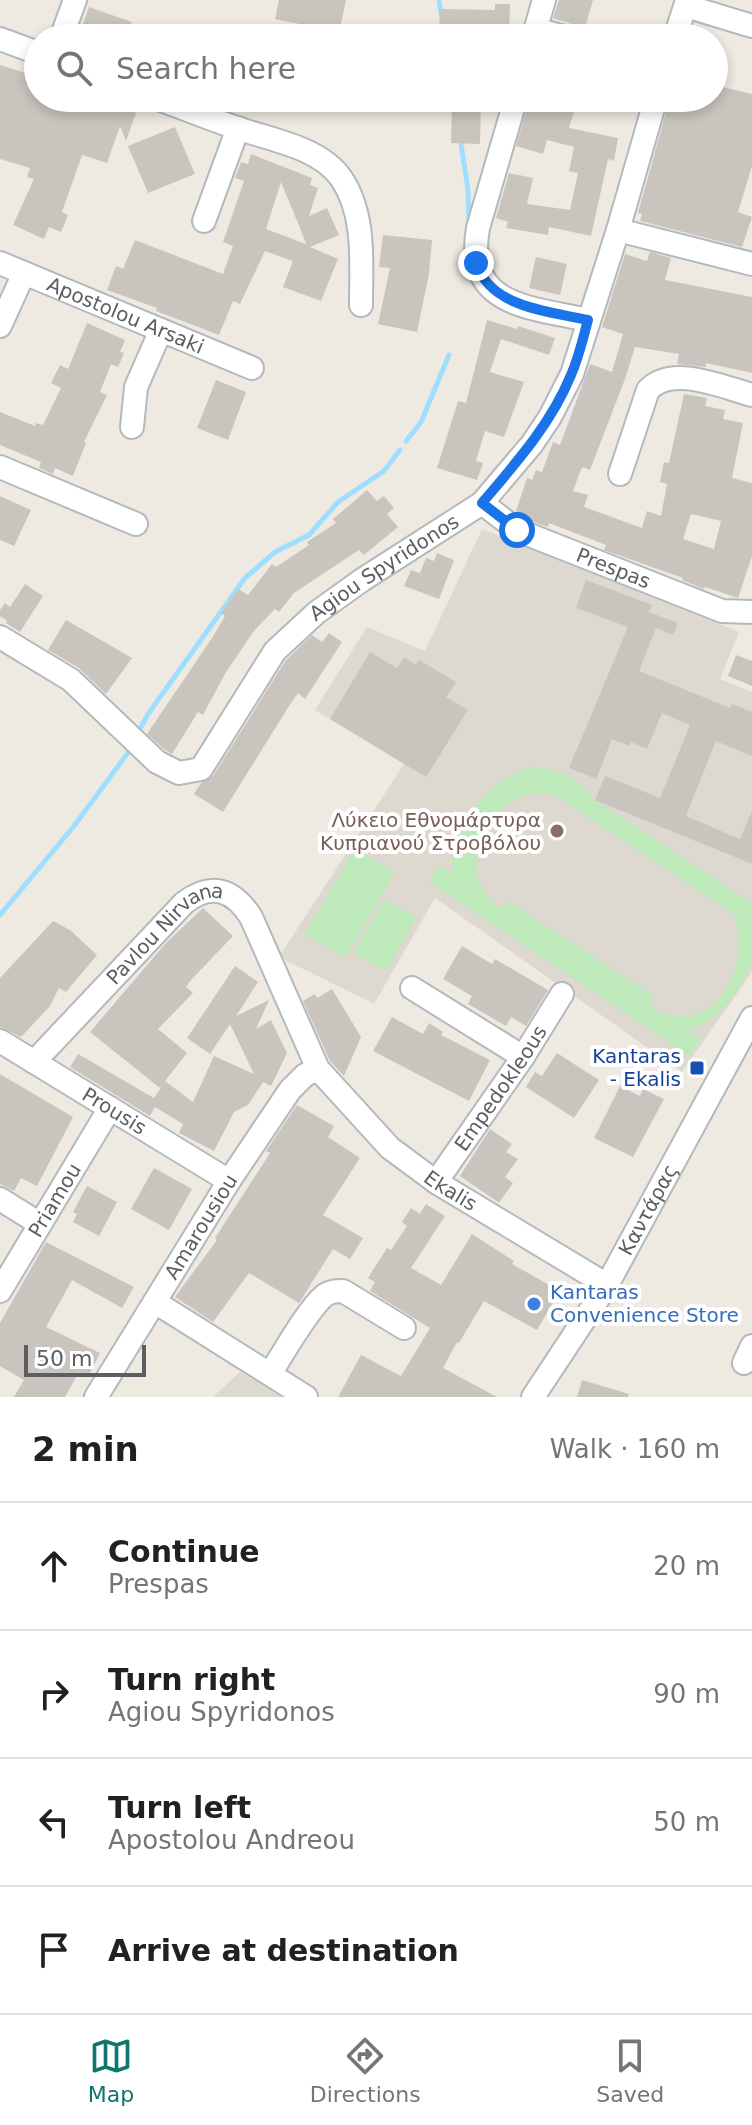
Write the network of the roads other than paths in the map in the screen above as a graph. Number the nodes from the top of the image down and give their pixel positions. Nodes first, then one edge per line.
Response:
1 (75, 0) edge
2 (544, 0) edge
3 (686, 3) edge
4 (66, 24) edge
5 (538, 24) edge
6 (679, 24) edge
7 (752, 26) edge
8 (0, 39) edge
9 (24, 48) edge
10 (194, 112) edge
11 (512, 112) edge
12 (652, 112) edge
13 (238, 128) junction
14 (204, 221) dead end
15 (618, 230) junction
16 (0, 263) edge
17 (752, 264) edge
18 (24, 273) junction
19 (361, 305) dead end
20 (588, 320) junction
21 (0, 326) edge
22 (161, 330) junction
23 (252, 368) dead end
24 (752, 395) edge
25 (132, 427) dead end
26 (0, 467) edge
27 (620, 474) dead end
28 (482, 503) junction
29 (136, 524) dead end
30 (752, 612) edge
31 (0, 637) edge
32 (412, 988) dead end
33 (562, 994) dead end
34 (752, 1018) edge
35 (0, 1041) edge
36 (523, 1057) junction
37 (34, 1062) junction
38 (318, 1069) junction
39 (110, 1108) junction
40 (229, 1181) junction
41 (436, 1182) junction
42 (0, 1199) edge
43 (40, 1224) junction
44 (607, 1285) junction
45 (0, 1291) edge
46 (155, 1302) junction
47 (404, 1328) dead end
48 (270, 1374) junction
49 (96, 1397) edge
50 (306, 1397) edge
51 (533, 1397) edge

1 - 4 street
2 - 5 street
3 - 6 street
3 - 7 street
8 - 9 street
10 - 13 street
11 - 20 street
12 - 15 street, Agiou Spyridonos
13 - 14 street
13 - 19 street
15 - 17 street
15 - 20 street, Agiou Spyridonos
16 - 18 street, Apostolou Arsaki
18 - 21 street
18 - 22 street, Apostolou Arsaki
20 - 28 street, Agiou Spyridonos
22 - 23 street, Apostolou Arsaki
22 - 25 street
24 - 27 street
26 - 29 street
28 - 30 street, Prespas
28 - 31 street, Agiou Spyridonos
32 - 36 street
33 - 36 street, Empedokleous
34 - 44 street, Καντάρας
35 - 37 street, Prousis
36 - 41 street, Empedokleous
37 - 38 street, Pavlou Nirvana
37 - 39 street, Prousis
38 - 40 street, Amarousiou
38 - 41 street, Ekalis
39 - 40 street, Prousis
39 - 43 street, Priamou
40 - 46 street, Amarousiou
41 - 44 street, Ekalis
42 - 43 street
43 - 45 street, Priamou
44 - 51 street, Καντάρας
46 - 48 street
46 - 49 street, Amarousiou
47 - 48 street
48 - 50 street

